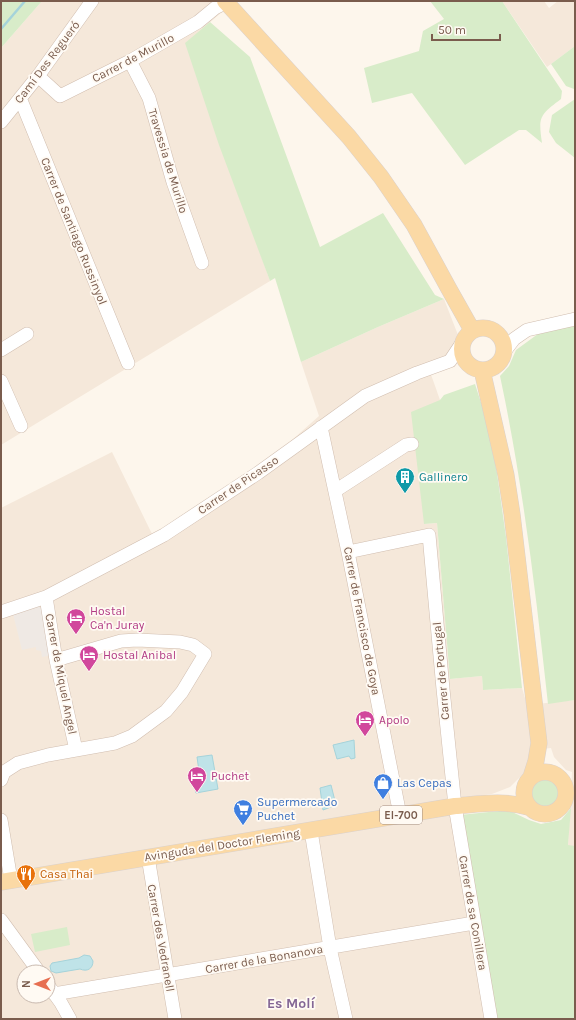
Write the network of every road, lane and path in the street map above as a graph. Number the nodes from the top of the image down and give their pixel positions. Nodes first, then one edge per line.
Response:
1 (92, 1) edge
2 (227, 1) edge
3 (130, 61) junction
4 (38, 76) junction
5 (20, 98) junction
6 (1, 122) edge
7 (202, 263) dead end
8 (575, 319) edge
9 (472, 330) junction
10 (27, 334) dead end
11 (462, 343) junction
12 (1, 350) edge
13 (504, 352) junction
14 (128, 363) dead end
15 (482, 370) junction
16 (1, 381) edge
17 (21, 426) dead end
18 (321, 427) junction
19 (412, 444) dead end
20 (335, 490) junction
21 (348, 552) junction
22 (46, 597) junction
23 (1, 612) edge
24 (56, 660) junction
25 (539, 743) junction
26 (76, 750) junction
27 (529, 779) junction
28 (1, 780) edge
29 (564, 780) edge
30 (569, 801) edge
31 (491, 802) junction
32 (455, 806) junction
33 (528, 807) junction
34 (400, 816) junction
35 (1, 820) edge
36 (311, 831) junction
37 (148, 857) junction
38 (6, 881) edge
39 (1, 920) edge
40 (474, 923) junction
41 (330, 948) junction
42 (32, 964) edge
43 (167, 975) junction
44 (56, 988) edge
45 (56, 997) edge
46 (70, 1019) edge
47 (175, 1019) edge
48 (346, 1019) edge
49 (491, 1019) edge

1 - 4 street, Camí Des Regueró
2 - 3 street, Carrer de Murillo
2 - 9 main road
3 - 4 street, Carrer de Murillo
3 - 7 street, Travessia de Murillo
4 - 5 street, Camí Des Regueró
5 - 6 street, Camí Des Regueró
5 - 14 street, Carrer de Santiago Russinyol
8 - 13 street
9 - 11 main road
9 - 13 main road
10 - 12 street
11 - 15 main road
11 - 18 street, Carrer de Picasso
13 - 15 main road
15 - 25 main road
16 - 17 street
18 - 20 street, Carrer de Francisco de Goya
18 - 22 street, Carrer de Picasso
19 - 20 street
20 - 21 street, Carrer de Francisco de Goya
21 - 32 street, Carrer de Portugal
21 - 34 street, Carrer de Francisco de Goya
22 - 23 street, Carrer de Picasso
22 - 24 street, Carrer de Miquel Angel
24 - 26 street, Carrer de Miquel Angel
24 - 26 street
25 - 27 main road
25 - 29 main road
26 - 28 street
27 - 29 main road, EI-700
27 - 31 main road, Avinguda del Doctor Fleming / EI-700
27 - 33 main road
29 - 30 main road, EI-700
30 - 33 main road, EI-700
31 - 32 main road, Avinguda del Doctor Fleming / EI-700
31 - 33 main road, Avinguda del Doctor Fleming / EI-700
32 - 34 main road, Avinguda del Doctor Fleming / EI-700
32 - 40 street, Carrer de sa Conillera
34 - 36 main road, Avinguda del Doctor Fleming / EI-700
35 - 38 street
36 - 37 main road, Avinguda del Doctor Fleming / EI-700
36 - 41 street
37 - 38 main road, Avinguda del Doctor Fleming / EI-700
37 - 43 street, Carrer des Vedranell
39 - 42 street
40 - 41 street, Carrer de la Bonanova
40 - 49 street, Carrer de sa Conillera
41 - 43 street, Carrer de la Bonanova
41 - 48 street
43 - 44 street, Carrer de la Bonanova
43 - 47 street, Carrer des Vedranell
45 - 46 street

